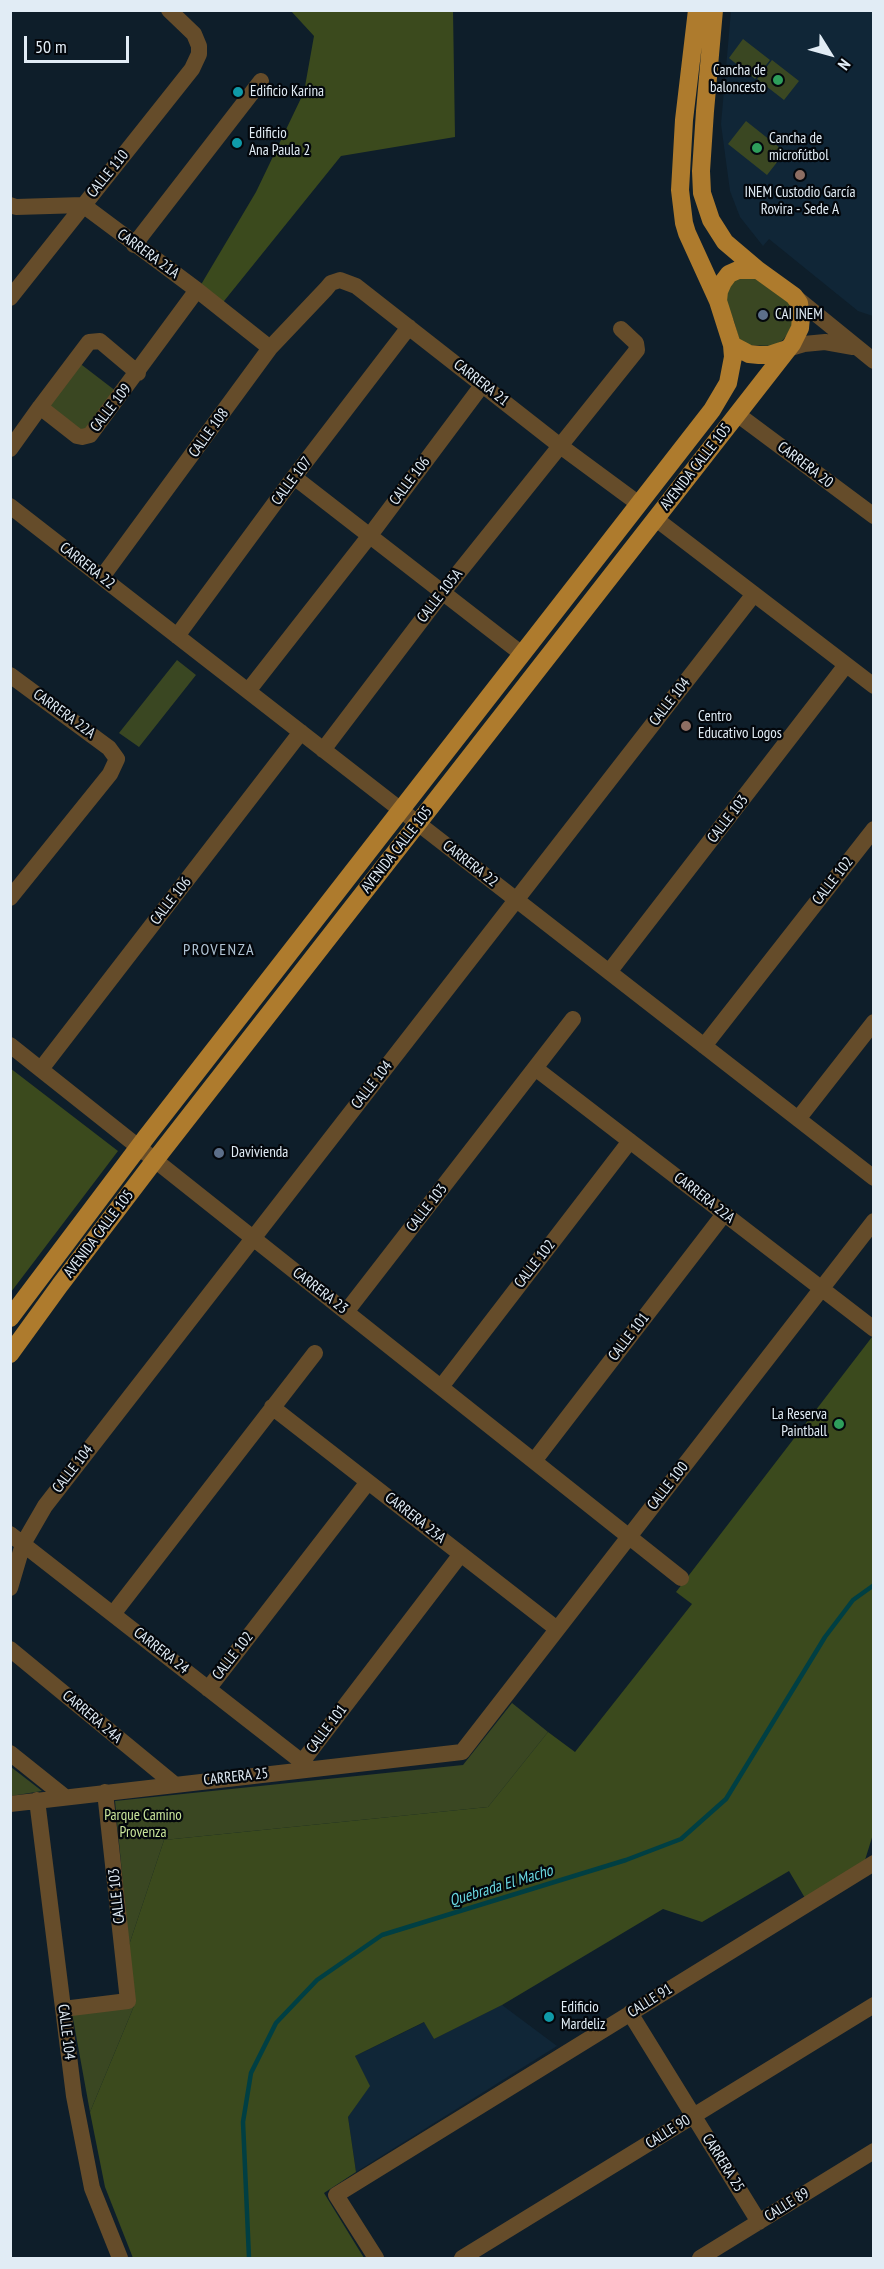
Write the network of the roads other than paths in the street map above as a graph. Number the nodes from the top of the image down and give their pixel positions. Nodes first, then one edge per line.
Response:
1 (169, 10) edge
2 (697, 10) edge
3 (714, 10) edge
4 (261, 81) dead end
5 (10, 205) edge
6 (83, 205) junction
7 (134, 245) junction
8 (758, 270) junction
9 (197, 290) junction
10 (321, 294) joint
11 (794, 296) junction
12 (10, 298) edge
13 (718, 301) junction
14 (409, 327) junction
15 (621, 328) dead end
16 (732, 345) junction
17 (270, 348) junction
18 (857, 348) junction
19 (787, 349) junction
20 (873, 361) edge
21 (138, 373) junction
22 (483, 384) junction
23 (40, 407) junction
24 (737, 414) junction
25 (559, 445) junction
26 (10, 449) edge
27 (294, 477) junction
28 (639, 504) junction
29 (10, 506) edge
30 (873, 516) edge
31 (656, 519) junction
32 (371, 534) junction
33 (102, 577) junction
34 (443, 592) junction
35 (754, 594) junction
36 (177, 636) junction
37 (522, 654) junction
38 (846, 665) junction
39 (13, 681) edge
40 (873, 686) edge
41 (248, 691) junction
42 (301, 732) junction
43 (323, 750) junction
44 (401, 810) junction
45 (418, 824) junction
46 (873, 829) edge
47 (10, 898) edge
48 (516, 900) junction
49 (609, 972) junction
50 (573, 1019) dead end
51 (873, 1022) edge
52 (10, 1045) edge
53 (704, 1046) junction
54 (535, 1068) junction
55 (41, 1070) junction
56 (798, 1119) junction
57 (630, 1141) junction
58 (139, 1147) junction
59 (156, 1160) junction
60 (873, 1178) edge
61 (724, 1214) junction
62 (873, 1221) edge
63 (253, 1238) junction
64 (821, 1288) junction
65 (12, 1311) edge
66 (346, 1312) junction
67 (873, 1329) edge
68 (315, 1353) dead end
69 (10, 1354) edge
70 (441, 1387) junction
71 (273, 1407) junction
72 (534, 1461) junction
73 (368, 1482) junction
74 (629, 1536) junction
75 (17, 1539) edge
76 (461, 1554) junction
77 (681, 1578) dead end
78 (10, 1588) edge
79 (113, 1614) junction
80 (557, 1629) junction
81 (10, 1649) edge
82 (208, 1689) junction
83 (462, 1752) joint
84 (10, 1753) edge
85 (307, 1765) junction
86 (174, 1784) junction
87 (105, 1792) junction
88 (65, 1797) junction
89 (37, 1800) junction
90 (10, 1804) edge
91 (873, 1863) edge
92 (873, 2005) edge
93 (63, 2009) junction
94 (630, 2013) junction
95 (694, 2115) junction
96 (873, 2151) edge
97 (759, 2222) junction
98 (120, 2259) edge
99 (376, 2259) edge
100 (462, 2259) edge
101 (700, 2259) edge

1 - 6 street, CALLE 110
2 - 13 main road
3 - 8 main road
4 - 7 street
5 - 6 street
6 - 7 street, CARRERA 21A
6 - 12 street, CALLE 110
7 - 9 street, CARRERA 21A
8 - 11 main road
8 - 13 main road
9 - 17 street, CARRERA 21A
9 - 21 street, CALLE 109
10 - 14 street, CARRERA 21
10 - 17 street, CALLE 108
11 - 18 street
11 - 19 main road
13 - 16 main road
14 - 22 street, CARRERA 21
14 - 27 street, CALLE 107
15 - 25 street, CALLE 105A
16 - 19 main road
16 - 28 main road, AVENIDA CALLE 105
17 - 33 street, CALLE 108
18 - 19 street
18 - 20 street
19 - 24 main road, AVENIDA CALLE 105
21 - 23 street, CALLE 109
21 - 23 street
22 - 25 street, CARRERA 21
22 - 32 street, CALLE 106
23 - 26 street
24 - 30 street, CARRERA 20
24 - 31 main road, AVENIDA CALLE 105
25 - 28 street, CARRERA 21
25 - 34 street, CALLE 105A
27 - 32 street
27 - 36 street, CALLE 107
28 - 37 main road, AVENIDA CALLE 105
29 - 33 street, CARRERA 22
31 - 35 street
31 - 45 main road, AVENIDA CALLE 105
32 - 34 street
32 - 41 street, CALLE 106
33 - 36 street, CARRERA 22
34 - 37 street
34 - 43 street, CALLE 105A
35 - 38 street
35 - 48 street, CALLE 104
36 - 41 street, CARRERA 22
37 - 44 main road, AVENIDA CALLE 105
38 - 40 street
38 - 49 street, CALLE 103
39 - 47 street, CARRERA 22A
41 - 42 street, CARRERA 22
42 - 43 street, CARRERA 22
42 - 55 street, CALLE 106
43 - 44 street, CARRERA 22
44 - 45 street, CARRERA 22
44 - 58 main road, AVENIDA CALLE 105
45 - 48 street, CARRERA 22
45 - 59 main road, AVENIDA CALLE 105
46 - 53 street, CALLE 102
48 - 49 street, CARRERA 22
48 - 63 street, CALLE 104
49 - 53 street, CARRERA 22
50 - 54 street, CALLE 103
51 - 56 street
52 - 55 street, CARRERA 23
53 - 56 street, CARRERA 22
54 - 57 street, CARRERA 22A
54 - 66 street, CALLE 103
55 - 58 street, CARRERA 23
56 - 60 street, CARRERA 22
57 - 61 street, CARRERA 22A
57 - 70 street, CALLE 102
58 - 59 street, CARRERA 23
58 - 65 main road, AVENIDA CALLE 105
59 - 63 street, CARRERA 23
59 - 69 main road, AVENIDA CALLE 105
61 - 64 street, CARRERA 22A
61 - 72 street, CALLE 101
62 - 64 street, CALLE 100
63 - 66 street, CARRERA 23
63 - 75 street, CALLE 104
64 - 67 street, CARRERA 22A
64 - 74 street, CALLE 100
66 - 70 street, CARRERA 23
68 - 71 street
70 - 72 street, CARRERA 23
71 - 73 street, CARRERA 23A
71 - 79 street
72 - 74 street, CARRERA 23
73 - 76 street, CARRERA 23A
73 - 82 street, CALLE 102
74 - 77 street, CARRERA 23
74 - 80 street, CALLE 100
75 - 78 street, CALLE 104
75 - 79 street, CARRERA 24
76 - 80 street, CARRERA 23A
76 - 85 street, CALLE 101
79 - 82 street, CARRERA 24
80 - 83 street, CALLE 100
81 - 86 street, CARRERA 24A
82 - 85 street, CARRERA 24
83 - 85 street, CARRERA 25
84 - 88 street
85 - 86 street, CARRERA 25
86 - 87 street, CARRERA 25
87 - 88 street, CARRERA 25
87 - 93 street, CALLE 103
88 - 89 street, CARRERA 25
89 - 90 street, CARRERA 25
89 - 93 street, CALLE 104
91 - 94 street, CALLE 91
92 - 95 street, CALLE 90
93 - 98 street, CALLE 104
94 - 95 street, CARRERA 25
94 - 99 street, CALLE 91
95 - 97 street, CARRERA 25
95 - 100 street, CALLE 90
96 - 97 street, CALLE 89
97 - 101 street, CALLE 89

